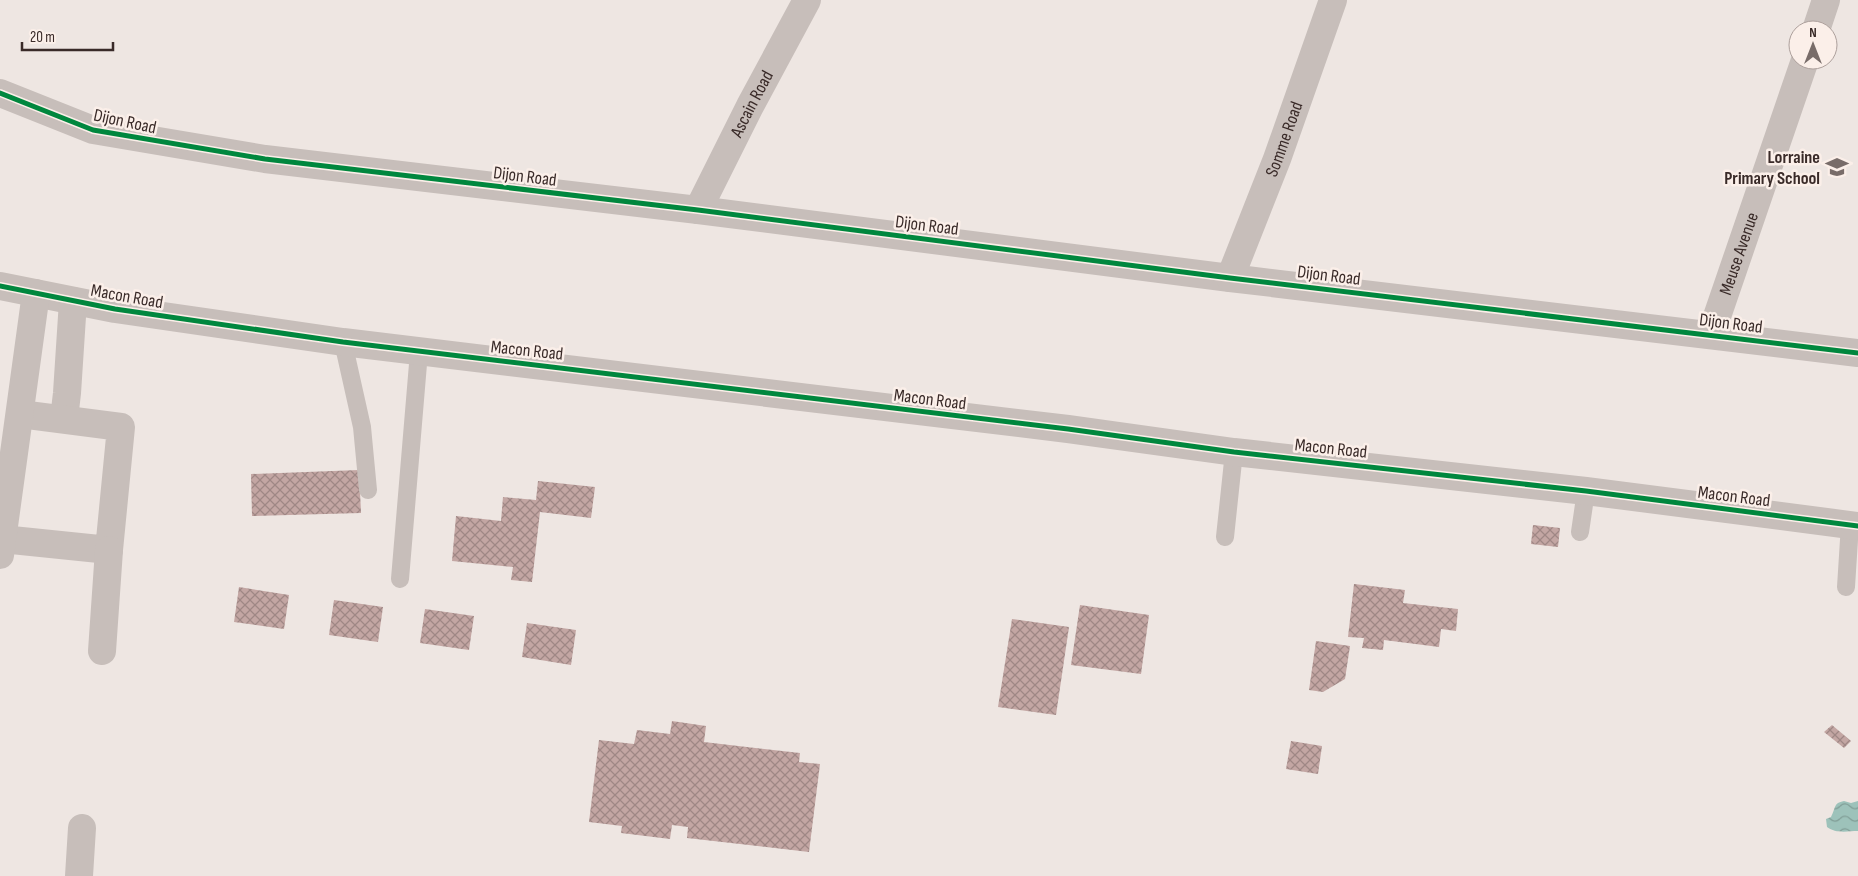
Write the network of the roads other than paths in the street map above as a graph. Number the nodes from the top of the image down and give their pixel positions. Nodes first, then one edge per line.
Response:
1 (807, 0) edge
2 (1333, 0) edge
3 (1826, 0) edge
4 (1819, 20) edge
5 (1802, 70) edge
6 (0, 93) edge
7 (698, 210) junction
8 (1230, 278) junction
9 (0, 286) edge
10 (36, 293) junction
11 (73, 301) junction
12 (1711, 334) junction
13 (343, 342) junction
14 (419, 352) junction
15 (1858, 353) edge
16 (20, 414) junction
17 (64, 419) junction
18 (1234, 452) junction
19 (368, 490) dead end
20 (1586, 491) junction
21 (1854, 525) edge
22 (1580, 532) dead end
23 (1226, 537) dead end
24 (1, 547) edge
25 (109, 550) junction
26 (400, 579) dead end
27 (1846, 587) dead end
28 (102, 651) dead end
29 (82, 828) dead end
30 (79, 876) edge

1 - 7 street, Ascain Road
2 - 8 street, Somme Road
3 - 4 street
5 - 12 street, Meuse Avenue
6 - 7 street, Dijon Road
7 - 8 street, Dijon Road
8 - 12 street, Dijon Road
9 - 10 street, Macon Road
10 - 11 street, Macon Road
10 - 16 street
11 - 13 street, Macon Road
11 - 17 street
12 - 15 street, Dijon Road
13 - 14 street, Macon Road
13 - 19 lane
14 - 18 street, Macon Road
14 - 26 lane
16 - 17 street
16 - 24 street
17 - 25 street
18 - 20 street, Macon Road
18 - 23 lane
20 - 21 street, Macon Road
20 - 22 lane
21 - 27 lane
24 - 25 street
25 - 28 street
29 - 30 street

